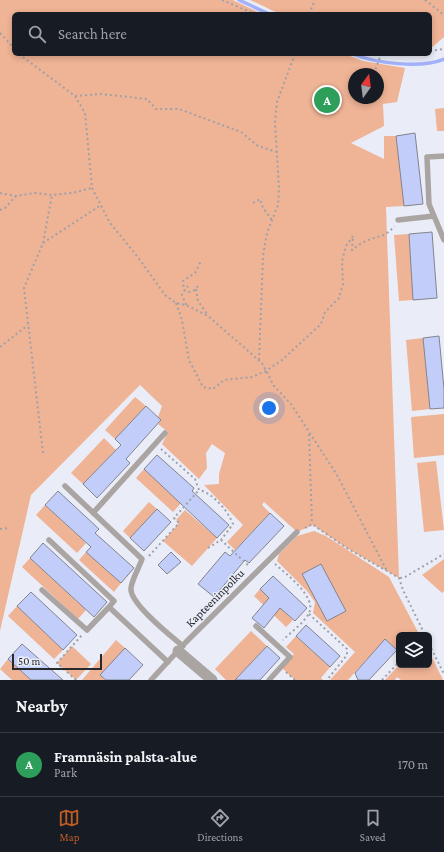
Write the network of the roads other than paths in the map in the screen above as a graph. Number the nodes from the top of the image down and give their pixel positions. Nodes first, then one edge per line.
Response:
1 (444, 156) edge
2 (434, 216) junction
3 (398, 220) road end
4 (444, 240) edge
5 (165, 433) dead end
6 (65, 486) dead end
7 (93, 513) junction
8 (297, 532) road end
9 (49, 540) dead end
10 (42, 590) dead end
11 (109, 607) junction
12 (256, 626) dead end
13 (180, 649) junction
14 (168, 662) junction
15 (151, 680) edge
16 (212, 680) edge
17 (269, 680) edge

1 - 2 lane
2 - 3 lane
2 - 4 lane
5 - 7 lane
6 - 7 lane
7 - 13 lane
8 - 13 lane, Kapteeninpolku
9 - 11 lane
10 - 11 lane
11 - 14 lane
12 - 17 lane
13 - 14 lane, Kapteeninpolku
13 - 16 street
14 - 15 lane, Kapteeninpolku

